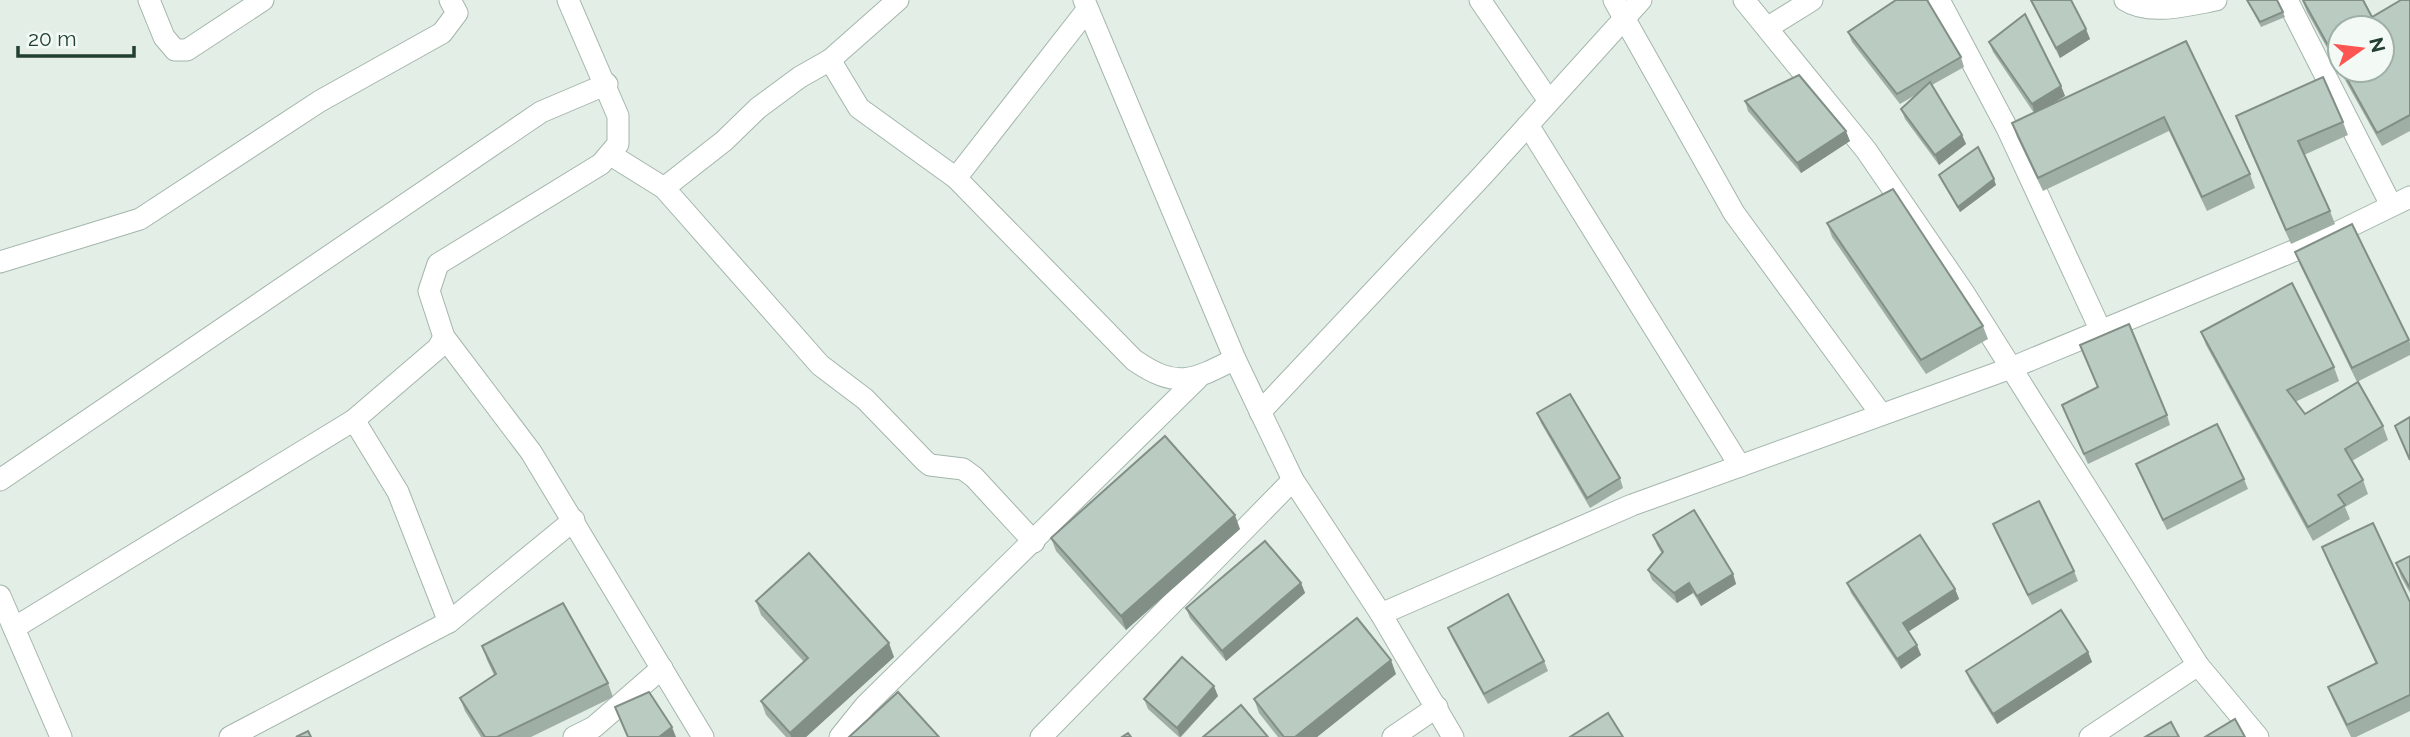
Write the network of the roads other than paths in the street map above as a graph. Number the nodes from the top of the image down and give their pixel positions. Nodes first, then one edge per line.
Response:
1 (149, 0) edge
2 (263, 0) edge
3 (450, 0) edge
4 (568, 0) edge
5 (898, 0) edge
6 (1480, 0) edge
7 (1641, 0) edge
8 (1744, 0) edge
9 (1812, 0) edge
10 (1939, 0) edge
11 (2125, 0) edge
12 (2216, 0) edge
13 (2287, 0) edge
14 (1086, 5) edge
15 (1620, 9) edge
16 (1767, 28) junction
17 (830, 60) junction
18 (607, 84) junction
19 (1549, 101) junction
20 (1528, 125) junction
21 (611, 155) junction
22 (956, 178) junction
23 (664, 188) junction
24 (2400, 201) edge
25 (0, 262) edge
26 (2100, 329) junction
27 (444, 337) junction
28 (1235, 359) junction
29 (2011, 368) junction
30 (1198, 378) junction
31 (1260, 412) junction
32 (1881, 414) junction
33 (354, 420) junction
34 (1740, 466) junction
35 (0, 480) edge
36 (1293, 480) junction
37 (574, 520) junction
38 (1034, 542) junction
39 (0, 596) edge
40 (1381, 614) junction
41 (449, 622) junction
42 (14, 628) junction
43 (2198, 665) junction
44 (662, 668) junction
45 (1437, 706) junction
46 (61, 737) edge
47 (230, 737) edge
48 (574, 737) edge
49 (703, 737) edge
50 (840, 737) edge
51 (1041, 737) edge
52 (1393, 737) edge
53 (1453, 737) edge
54 (2090, 737) edge
55 (2258, 737) edge

1 - 2 street
3 - 25 street
4 - 18 street
5 - 17 street
6 - 19 street
7 - 15 street
8 - 16 street
9 - 16 street
10 - 26 street
11 - 12 street
13 - 24 street
14 - 22 street
14 - 28 street
15 - 19 street
15 - 32 street
16 - 29 street
17 - 22 street
17 - 23 street
18 - 21 street
18 - 35 street
19 - 20 street
20 - 31 street
20 - 34 street
21 - 23 street
21 - 27 street
22 - 30 street
23 - 38 street
24 - 26 street
26 - 29 street
27 - 33 street
27 - 37 street
28 - 30 street
28 - 31 street
29 - 32 street
29 - 43 street
30 - 38 street
31 - 36 street
32 - 34 street
33 - 41 street
33 - 42 street
34 - 40 street
36 - 40 street
36 - 51 street
37 - 41 street
37 - 44 street
38 - 50 street
39 - 42 street
40 - 45 street
41 - 47 street
42 - 46 street
43 - 54 street
43 - 55 street
44 - 48 street
44 - 49 street
45 - 52 street
45 - 53 street

